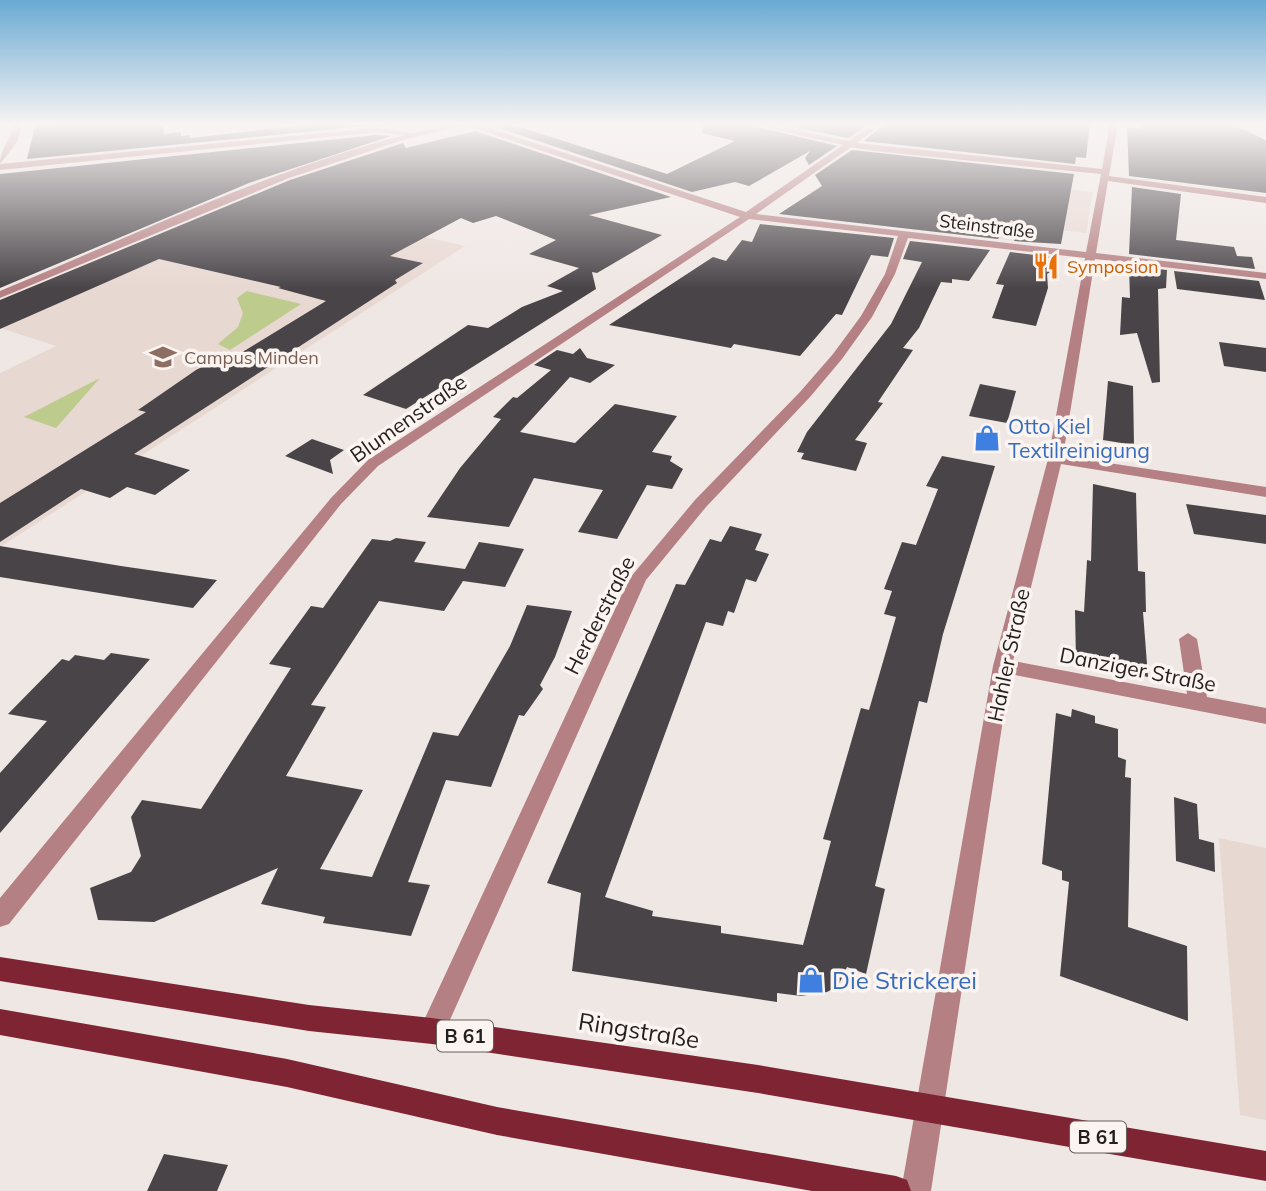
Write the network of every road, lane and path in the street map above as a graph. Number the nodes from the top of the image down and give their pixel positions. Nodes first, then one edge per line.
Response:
1 (281, 179) edge
2 (634, 179) edge
3 (801, 179) edge
4 (1104, 179) edge
5 (1128, 179) edge
6 (1266, 200) edge
7 (747, 216) junction
8 (904, 234) junction
9 (1092, 256) junction
10 (1266, 276) edge
11 (0, 295) edge
12 (1055, 459) junction
13 (1266, 492) edge
14 (1188, 639) dead end
15 (1002, 666) junction
16 (1198, 703) junction
17 (1266, 716) edge
18 (0, 915) edge
19 (0, 969) edge
20 (0, 1022) edge
21 (432, 1031) junction
22 (930, 1107) junction
23 (1266, 1166) edge
24 (896, 1191) edge
25 (916, 1191) edge

1 - 11 street
2 - 7 street, Steinstraße
3 - 7 street, Blumenstraße
4 - 9 street, Hahler Straße
5 - 6 street
7 - 8 street, Steinstraße
7 - 18 street, Blumenstraße
8 - 9 street, Steinstraße
8 - 21 street, Herderstraße
9 - 10 street, Steinstraße
9 - 12 street, Hahler Straße
12 - 13 street
12 - 15 street, Hahler Straße
14 - 16 street
15 - 16 street, Danziger Straße
15 - 22 street, Hahler Straße
16 - 17 street, Danziger Straße
19 - 21 main road, Ringstraße / B 61
20 - 24 main road
21 - 22 main road, Ringstraße / B 61
22 - 23 main road, Ringstraße / B 61
22 - 25 street, Hahler Straße

